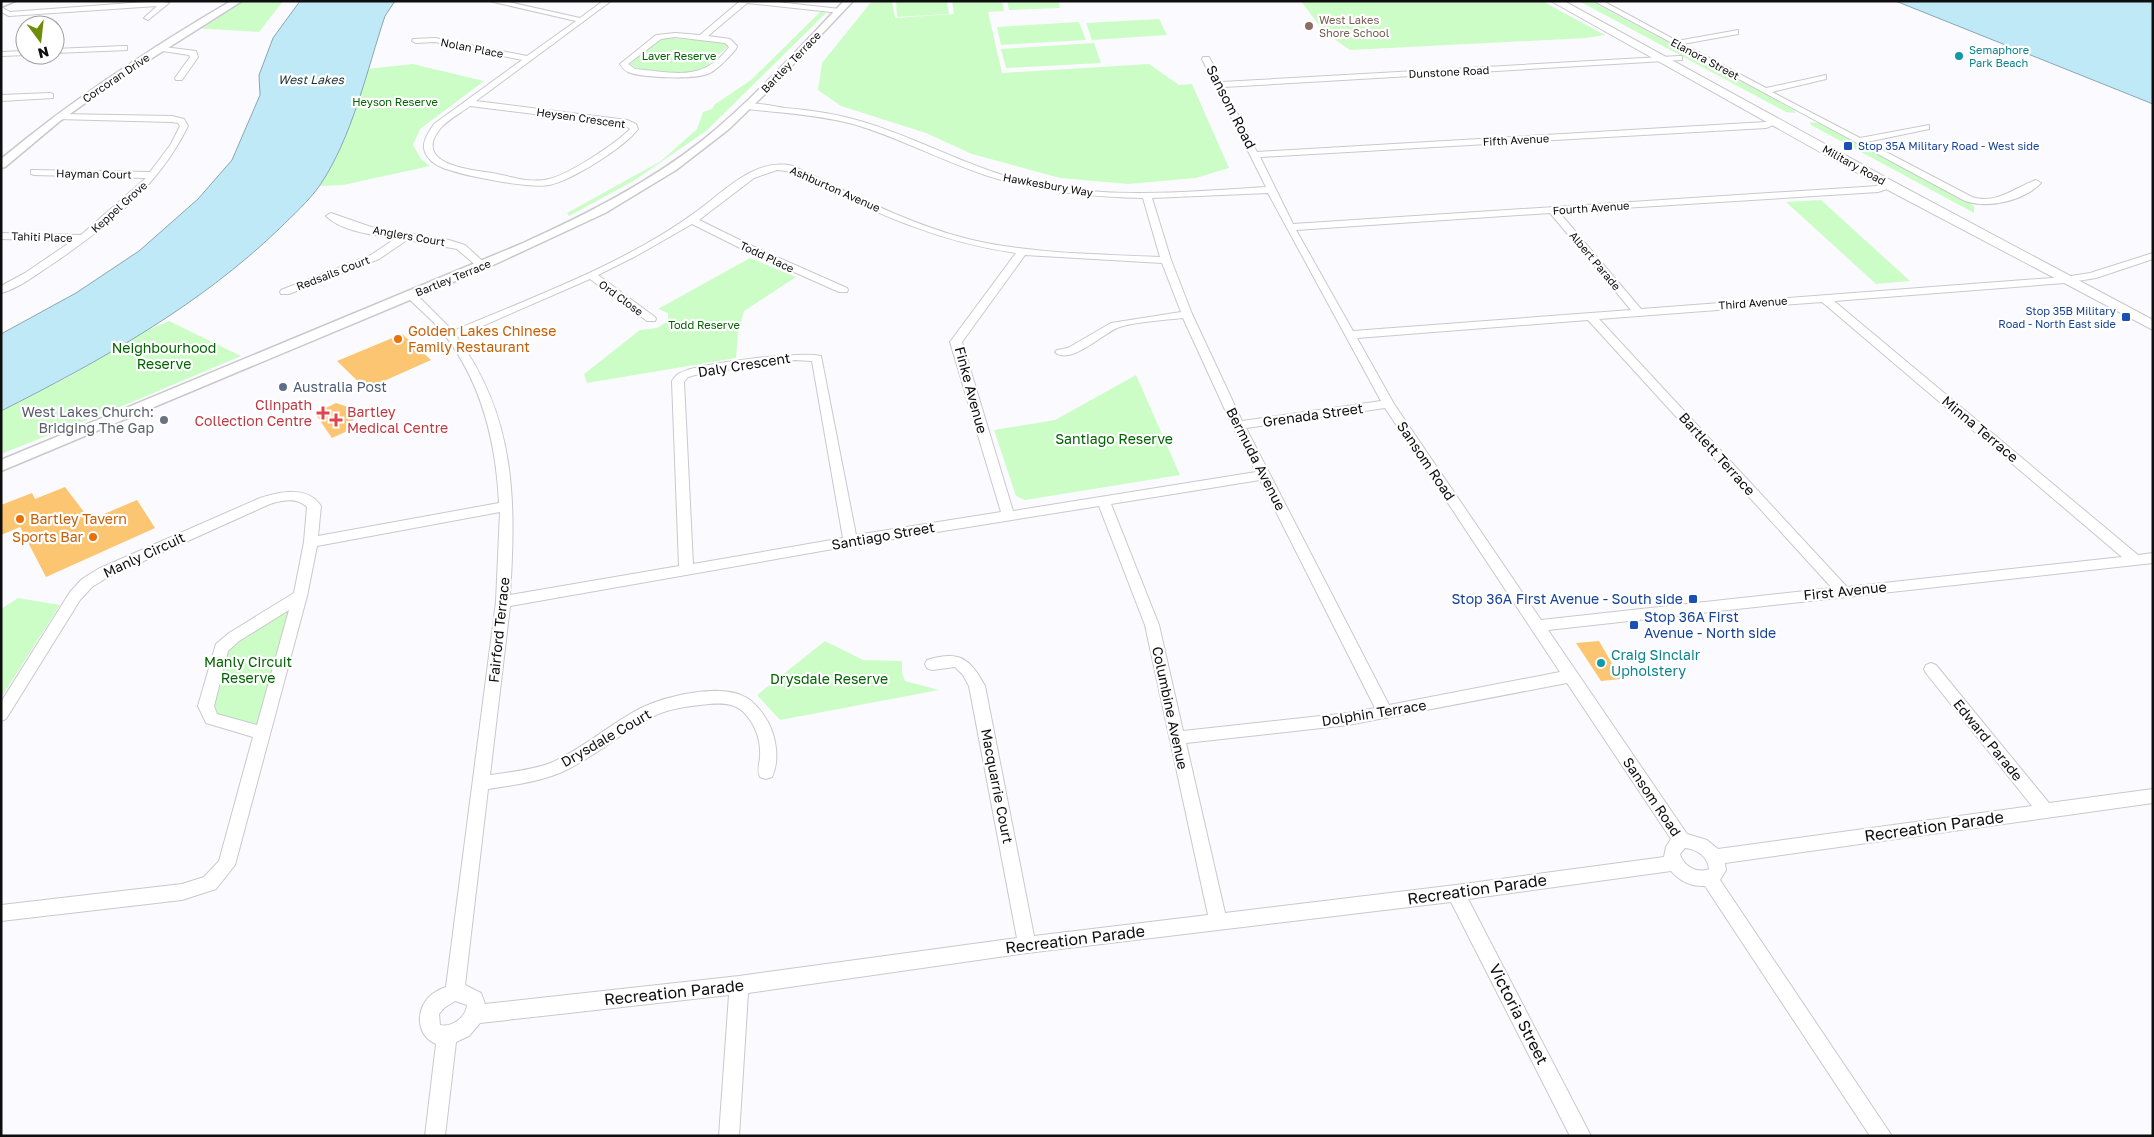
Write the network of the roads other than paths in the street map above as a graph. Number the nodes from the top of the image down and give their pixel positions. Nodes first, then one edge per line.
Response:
1 (11, 1) edge
2 (238, 1) edge
3 (492, 1) edge
4 (608, 1) edge
5 (744, 1) edge
6 (850, 1) edge
7 (1556, 1) edge
8 (1574, 1) edge
9 (1620, 1) edge
10 (167, 2) edge
11 (1600, 3) edge
12 (1, 4) edge
13 (1, 10) edge
14 (840, 11) junction
15 (148, 18) dead end
16 (581, 20) junction
17 (1735, 32) dead end
18 (702, 37) junction
19 (416, 41) dead end
20 (1676, 44) junction
21 (124, 48) dead end
22 (159, 48) junction
23 (65, 51) edge
24 (15, 53) edge
25 (1, 54) edge
26 (1679, 58) junction
27 (528, 59) junction
28 (1206, 59) dead end
29 (1662, 60) junction
30 (1824, 77) dead end
31 (179, 78) dead end
32 (1220, 85) junction
33 (1765, 91) junction
34 (50, 96) dead end
35 (1, 98) edge
36 (469, 103) junction
37 (747, 106) junction
38 (1812, 116) junction
39 (58, 117) junction
40 (1793, 120) junction
41 (1777, 122) junction
42 (1926, 127) dead end
43 (1860, 141) junction
44 (1255, 155) junction
45 (1, 165) edge
46 (34, 172) dead end
47 (153, 175) junction
48 (2036, 183) dead end
49 (1892, 186) junction
50 (1271, 190) junction
51 (1147, 197) junction
52 (1553, 210) junction
53 (330, 216) dead end
54 (692, 220) junction
55 (1290, 227) junction
56 (1, 236) edge
57 (406, 236) junction
58 (82, 238) junction
59 (1022, 252) junction
60 (2153, 256) edge
61 (1166, 260) junction
62 (484, 266) junction
63 (592, 276) junction
64 (2083, 277) junction
65 (2065, 280) junction
66 (1, 290) edge
67 (843, 290) dead end
68 (285, 292) dead end
69 (410, 295) junction
70 (1824, 298) junction
71 (1638, 312) junction
72 (1187, 314) junction
73 (2153, 315) edge
74 (1590, 316) junction
75 (651, 320) dead end
76 (2153, 326) edge
77 (1349, 335) junction
78 (451, 336) junction
79 (1061, 352) dead end
80 (1388, 404) junction
81 (1238, 425) junction
82 (1, 466) edge
83 (1265, 475) junction
84 (1103, 500) junction
85 (507, 506) junction
86 (1008, 515) junction
87 (850, 541) junction
88 (311, 542) junction
89 (2153, 558) edge
90 (2135, 560) junction
91 (686, 571) junction
92 (1843, 591) junction
93 (300, 596) junction
94 (502, 602) junction
95 (1538, 626) junction
96 (932, 664) dead end
97 (1931, 669) dead end
98 (1571, 676) junction
99 (1385, 712) junction
100 (1, 715) edge
101 (263, 734) junction
102 (1176, 738) junction
103 (766, 772) dead end
104 (480, 783) junction
105 (2153, 796) edge
106 (2045, 810) junction
107 (1682, 841) junction
108 (1715, 856) junction
109 (1674, 863) junction
110 (1709, 878) junction
111 (1456, 893) junction
112 (1, 913) edge
113 (1218, 922) junction
114 (1027, 945) junction
115 (738, 985) junction
116 (455, 992) junction
117 (476, 1014) junction
118 (447, 1036) junction
119 (435, 1136) edge
120 (729, 1136) edge
121 (1581, 1136) edge
122 (1882, 1136) edge

1 - 12 street
2 - 22 street, Corcoran Drive
3 - 16 street
4 - 16 street, Heysen Crescent
5 - 14 street
5 - 18 street
6 - 14 street, Bartley Terrace
7 - 29 main road, Military Road
8 - 26 main road, Military Road
9 - 11 street
10 - 13 street
10 - 15 street
11 - 20 street, Elanora Street
14 - 37 street, Bartley Terrace
16 - 27 street, Heysen Crescent
17 - 20 street
18 - 18 street
19 - 27 street, Nolan Place
20 - 33 street, Elanora Street
21 - 23 street
22 - 31 street
22 - 39 street, Corcoran Drive
24 - 25 street
26 - 29 street, Dunstone Road
26 - 40 main road, Military Road
27 - 36 street, Heysen Crescent
28 - 32 street, Sansom Road
29 - 32 street, Dunstone Road
29 - 41 main road, Military Road
30 - 33 street
32 - 44 street, Sansom Road
33 - 38 street, Elanora Street
34 - 35 street
36 - 36 street, Heysen Crescent
37 - 51 street, Hawkesbury Way
37 - 62 street, Bartley Terrace
38 - 40 street
38 - 43 street, Elanora Street
39 - 45 street, Corcoran Drive
39 - 47 street, Keppel Grove
40 - 64 main road, Military Road
41 - 44 street, Fifth Avenue
41 - 49 main road, Military Road
42 - 43 street
43 - 48 street, Elanora Street
44 - 50 street, Sansom Road
46 - 47 street, Hayman Court
47 - 58 street, Keppel Grove
49 - 52 street, Fourth Avenue
49 - 65 main road, Military Road
50 - 51 street, Hawkesbury Way
50 - 55 street, Sansom Road
51 - 61 street, Bermuda Avenue
52 - 55 street, Fourth Avenue
52 - 71 street, Albert Parade
53 - 57 street, Anglers Court
54 - 59 street, Ashburton Avenue
54 - 63 street, Ashburton Avenue
54 - 67 street, Todd Place
55 - 77 street, Sansom Road
56 - 58 street, Tahiti Place
57 - 62 street, Anglers Court
57 - 68 street, Redsails Court
58 - 66 street, Keppel Grove
59 - 61 street, Ashburton Avenue
59 - 86 street, Finke Avenue
60 - 64 street, Third Avenue
61 - 72 street, Bermuda Avenue
62 - 69 street, Bartley Terrace
63 - 75 street, Ord Close
63 - 78 street, Ashburton Avenue
64 - 65 street, Third Avenue
64 - 73 main road, Military Road
65 - 70 street, Third Avenue
65 - 76 main road, Military Road
69 - 78 street, Fairford Terrace
69 - 82 street, Bartley Terrace
70 - 71 street, Third Avenue
70 - 90 street, Minna Terrace
71 - 74 street, Third Avenue
72 - 79 street
72 - 81 street, Bermuda Avenue
74 - 77 street, Third Avenue
74 - 92 street, Bartlett Terrace
77 - 80 street, Sansom Road
78 - 85 street, Fairford Terrace
80 - 81 street, Grenada Street
80 - 95 street, Sansom Road
81 - 83 street, Bermuda Avenue
83 - 84 street, Santiago Street
83 - 99 street, Bermuda Avenue
84 - 86 street, Santiago Street
84 - 102 street, Columbine Avenue
85 - 88 street
85 - 94 street, Fairford Terrace
86 - 87 street, Santiago Street
87 - 91 street, Santiago Street
87 - 91 street, Daly Crescent
88 - 93 street, Manly Circuit
88 - 100 street, Manly Circuit
89 - 90 street, First Avenue
90 - 92 street, First Avenue
91 - 94 street, Santiago Street
92 - 95 street, First Avenue
93 - 101 street, Manly Circuit
93 - 101 street
94 - 104 street, Fairford Terrace
95 - 98 street, Sansom Road
96 - 114 street, Macquarrie Court
97 - 106 street, Edward Parade
98 - 99 street, Dolphin Terrace
98 - 107 street, Sansom Road
99 - 102 street, Dolphin Terrace
101 - 112 street, Manly Circuit
102 - 113 street, Columbine Avenue
103 - 104 street, Drysdale Court
104 - 116 street, Fairford Terrace
105 - 106 street, Recreation Parade
106 - 108 street, Recreation Parade
107 - 108 street
107 - 109 street
108 - 110 street
109 - 110 street
109 - 111 street, Recreation Parade
110 - 122 street
111 - 113 street, Recreation Parade
111 - 121 street, Victoria Street
113 - 114 street, Recreation Parade
114 - 115 street, Recreation Parade
115 - 117 street, Recreation Parade
115 - 120 street
116 - 117 street
116 - 118 street
117 - 118 street
118 - 119 street

